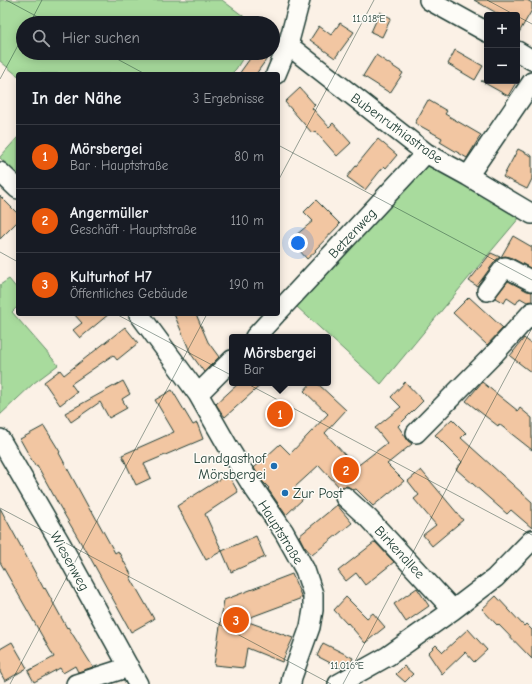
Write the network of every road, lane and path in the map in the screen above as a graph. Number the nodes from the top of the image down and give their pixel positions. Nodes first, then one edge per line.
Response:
1 (300, 0) edge
2 (429, 0) edge
3 (484, 30) edge
4 (288, 45) junction
5 (520, 53) edge
6 (532, 60) edge
7 (277, 72) edge
8 (532, 82) edge
9 (426, 153) junction
10 (0, 172) edge
11 (468, 176) junction
12 (16, 186) edge
13 (532, 214) edge
14 (532, 281) edge
15 (487, 291) dead end
16 (280, 310) edge
17 (532, 312) edge
18 (140, 316) edge
19 (274, 316) edge
20 (258, 334) edge
21 (229, 363) edge
22 (198, 394) junction
23 (416, 433) dead end
24 (0, 439) edge
25 (345, 497) dead end
26 (532, 540) edge
27 (453, 610) junction
28 (129, 667) junction
29 (76, 684) edge
30 (138, 684) edge
31 (291, 684) edge
32 (338, 684) edge

1 - 4 street
2 - 3 street
4 - 7 street
4 - 9 street, Bubenruthiastraße
5 - 6 street
8 - 11 street
9 - 11 street, Bubenruthiastraße
9 - 16 street, Betzenweg
10 - 12 street
11 - 13 street, Bubenruthiastraße
14 - 15 street
17 - 23 street
18 - 22 street, Hauptstraße
19 - 20 street, Betzenweg
21 - 22 street
22 - 31 street, Hauptstraße
24 - 28 street, Wiesenweg
25 - 27 street, Birkenallee
26 - 27 street
27 - 32 street
28 - 29 street
28 - 30 street, Wiesenweg

